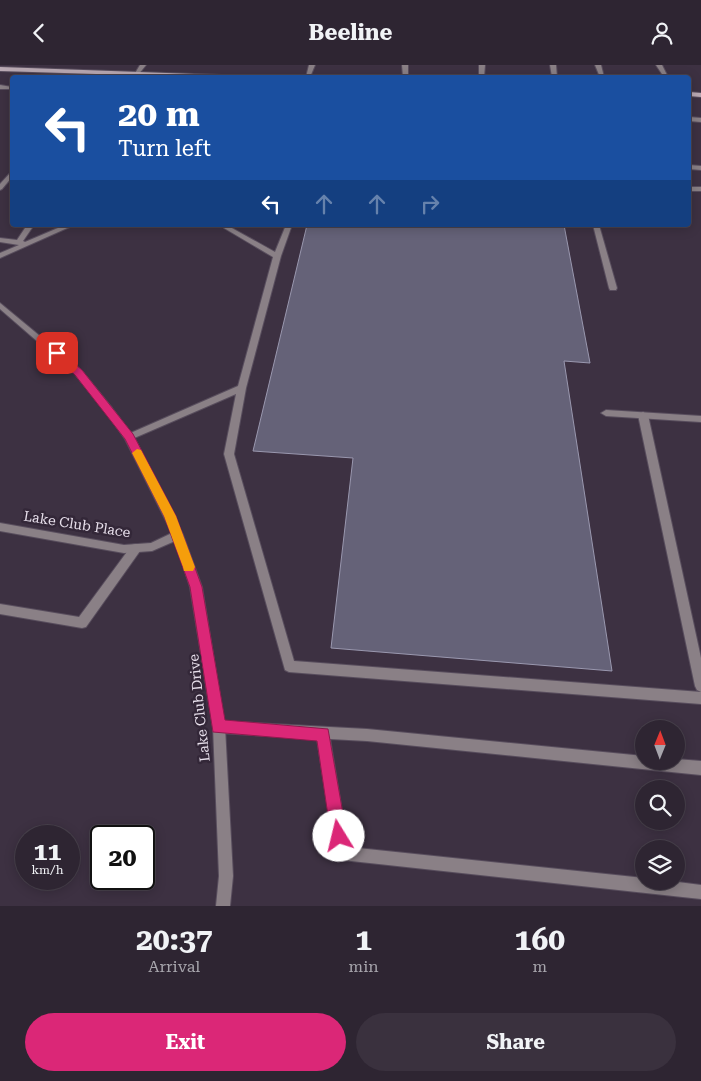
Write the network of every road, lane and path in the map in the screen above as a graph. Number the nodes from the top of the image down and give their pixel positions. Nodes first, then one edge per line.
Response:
1 (142, 65) edge
2 (0, 69) edge
3 (136, 74) junction
4 (165, 75) edge
5 (10, 176) edge
6 (0, 188) edge
7 (30, 227) edge
8 (66, 227) edge
9 (288, 227) edge
10 (597, 227) edge
11 (228, 228) dead end
12 (0, 240) edge
13 (22, 243) junction
14 (0, 256) edge
15 (277, 256) junction
16 (613, 288) dead end
17 (0, 305) edge
18 (242, 388) junction
19 (606, 413) dead end
20 (643, 415) junction
21 (701, 419) edge
22 (129, 437) junction
23 (0, 527) edge
24 (178, 535) junction
25 (136, 548) junction
26 (0, 609) edge
27 (701, 686) edge
28 (701, 698) edge
29 (219, 727) junction
30 (323, 734) junction
31 (701, 768) edge
32 (701, 893) edge
33 (223, 906) edge

1 - 3 street
2 - 3 main road
3 - 4 main road
5 - 6 street
7 - 13 street
8 - 13 street
9 - 15 street
10 - 16 street
11 - 15 street
12 - 13 street
13 - 14 street
15 - 18 street
17 - 22 street, Lake Club Drive
18 - 22 street
18 - 28 street
19 - 20 street
20 - 21 street
20 - 27 street
22 - 24 street, Lake Club Drive
23 - 25 street, Lake Club Place
24 - 25 street, Lake Club Place
24 - 29 street, Lake Club Drive
25 - 26 street
29 - 30 street
29 - 33 street, Lake Club Drive
30 - 31 street
30 - 32 street

